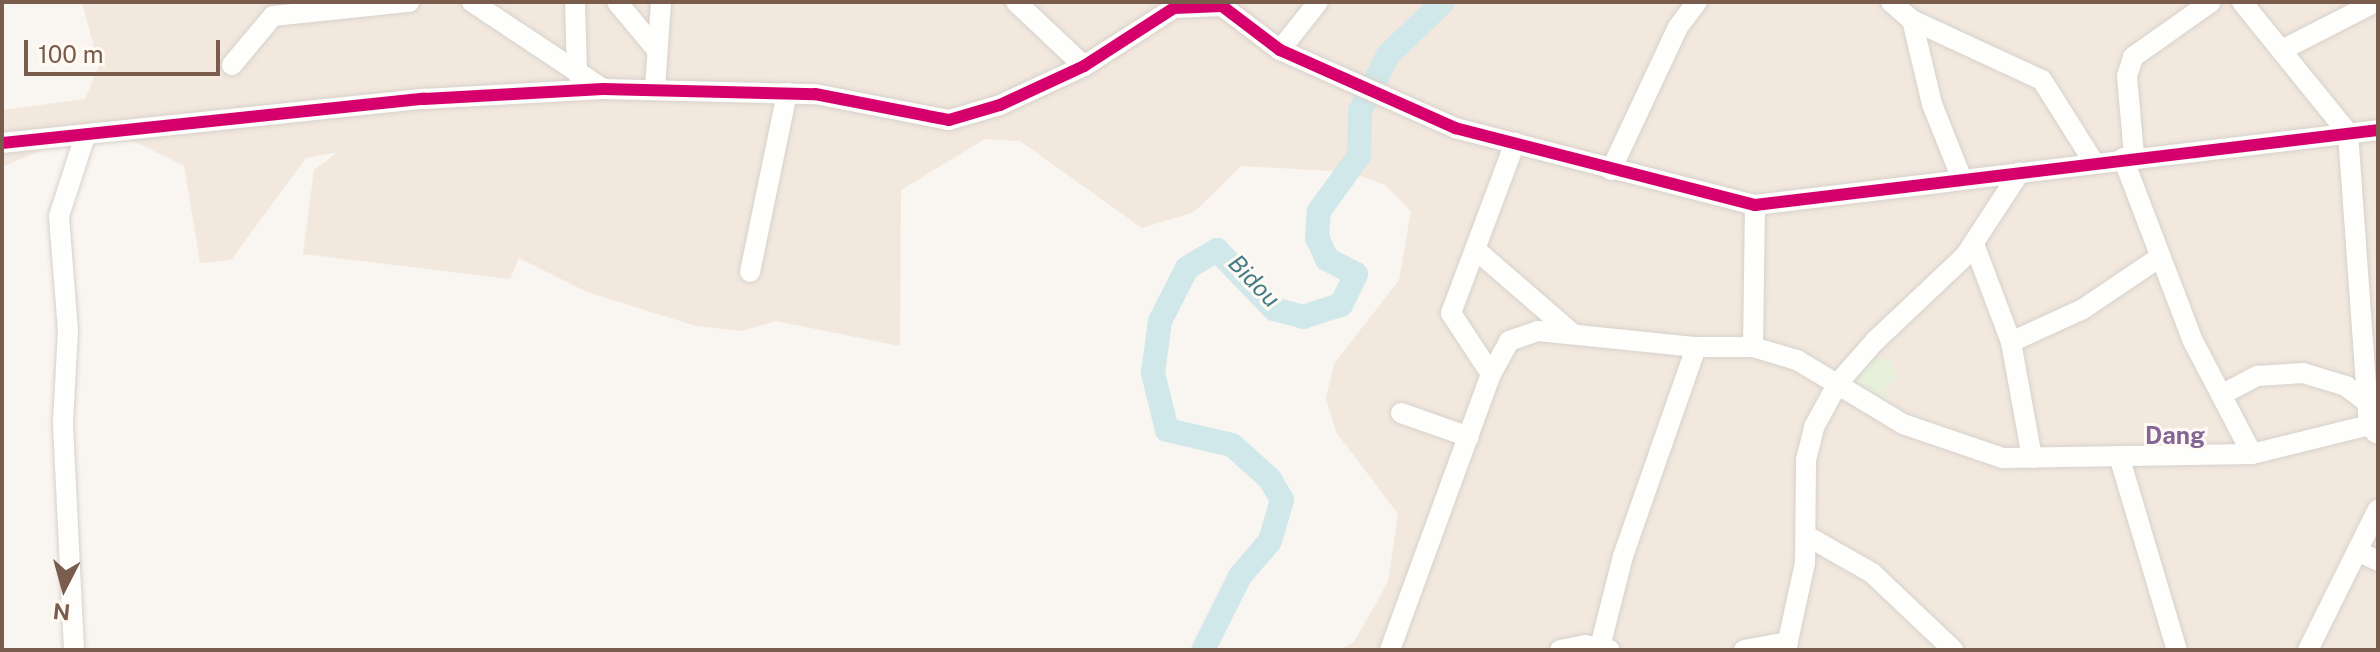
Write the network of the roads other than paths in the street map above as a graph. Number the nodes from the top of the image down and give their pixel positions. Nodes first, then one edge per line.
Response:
1 (409, 2) edge
2 (472, 2) edge
3 (575, 2) edge
4 (617, 2) edge
5 (661, 2) edge
6 (1016, 2) edge
7 (1318, 2) edge
8 (1697, 2) edge
9 (1891, 2) edge
10 (2211, 2) edge
11 (2242, 2) edge
12 (2376, 2) edge
13 (1221, 4) edge
14 (1912, 20) junction
15 (657, 50) junction
16 (1280, 50) junction
17 (2282, 50) junction
18 (232, 65) dead end
19 (1084, 66) junction
20 (577, 73) junction
21 (655, 88) junction
22 (603, 89) junction
23 (787, 93) junction
24 (2378, 130) edge
25 (2348, 133) junction
26 (85, 136) junction
27 (2, 143) edge
28 (1515, 143) junction
29 (2128, 156) junction
30 (2093, 161) junction
31 (1611, 170) junction
32 (2020, 172) junction
33 (1961, 177) junction
34 (1755, 205) junction
35 (1974, 244) junction
36 (1476, 250) junction
37 (2157, 259) junction
38 (750, 272) dead end
39 (1573, 334) junction
40 (2011, 342) junction
41 (1696, 347) junction
42 (1753, 347) junction
43 (1491, 374) junction
44 (1838, 383) junction
45 (2221, 395) junction
46 (2368, 403) junction
47 (1401, 413) dead end
48 (2374, 430) edge
49 (1469, 437) junction
50 (2252, 454) junction
51 (2119, 456) junction
52 (2032, 458) junction
53 (2378, 509) edge
54 (1807, 536) junction
55 (2357, 551) junction
56 (2378, 561) edge
57 (1787, 646) edge
58 (1605, 649) edge
59 (74, 650) edge
60 (1390, 650) edge
61 (1560, 650) edge
62 (1744, 650) edge
63 (1953, 650) edge
64 (2177, 650) edge
65 (2308, 650) edge

1 - 18 street
2 - 20 street
3 - 20 street
4 - 15 street
5 - 15 street
6 - 19 street
7 - 16 street
8 - 31 street
9 - 14 street
10 - 29 street
11 - 17 street
12 - 17 street
13 - 16 street
13 - 19 street
14 - 30 street
14 - 33 street
15 - 21 street
16 - 28 street
17 - 25 street
19 - 23 street
20 - 22 street
21 - 22 street
21 - 23 street
22 - 26 street
23 - 38 street
24 - 25 street
25 - 29 street
25 - 46 street
26 - 27 street
26 - 59 street
28 - 31 street
28 - 36 street
29 - 30 street
29 - 37 street
30 - 32 street
31 - 34 street
32 - 33 street
32 - 35 street
33 - 34 street
34 - 42 street
35 - 40 street
35 - 44 street
36 - 39 street
36 - 43 street
37 - 40 street
37 - 45 street
39 - 41 street
39 - 43 street
40 - 52 street
41 - 42 street
41 - 58 street
42 - 44 street
43 - 49 street
44 - 52 street
44 - 54 street
45 - 46 street
45 - 50 street
46 - 48 street
47 - 49 street
48 - 50 street
49 - 60 street
50 - 51 street
51 - 52 street
51 - 64 street
53 - 55 street
54 - 57 street
54 - 63 street
55 - 56 street
55 - 65 street
57 - 62 street
58 - 61 street

